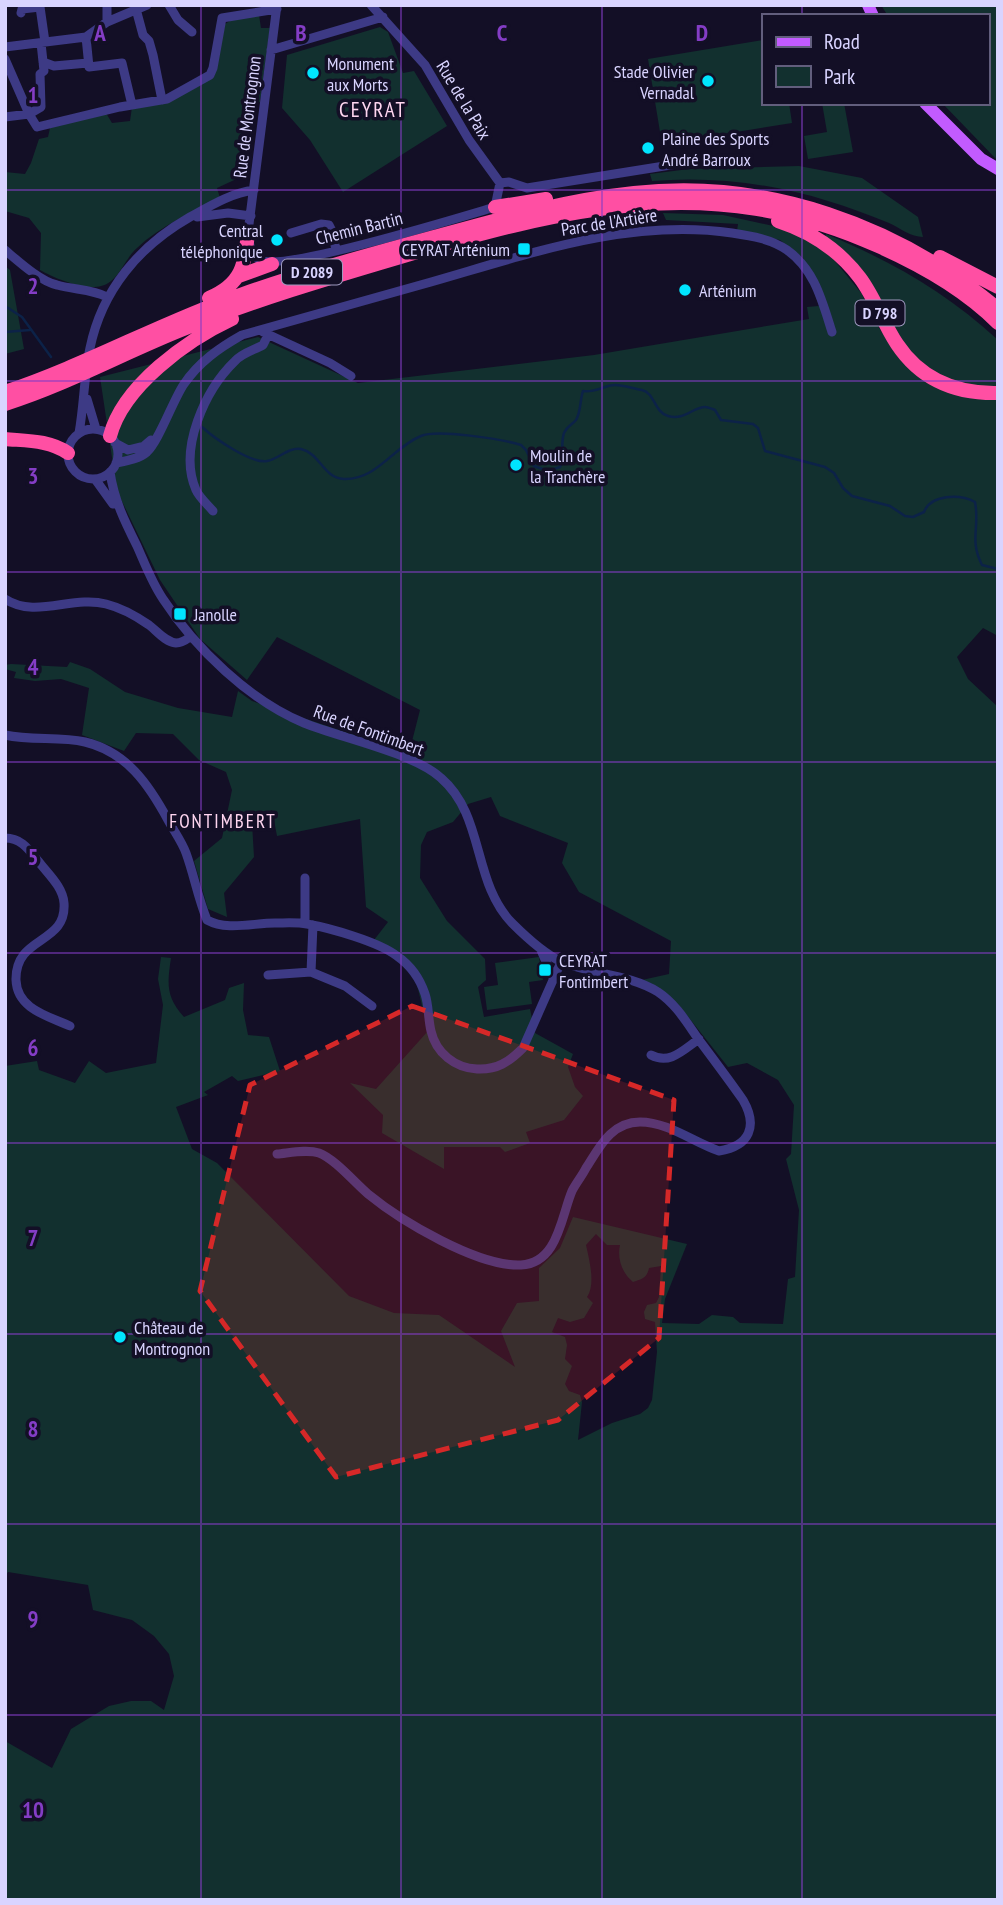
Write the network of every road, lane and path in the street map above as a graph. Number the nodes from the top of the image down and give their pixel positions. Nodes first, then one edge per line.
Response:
1 (107, 5) edge
2 (147, 5) edge
3 (169, 5) edge
4 (371, 5) edge
5 (277, 7) edge
6 (255, 8) edge
7 (136, 9) junction
8 (21, 13) dead end
9 (383, 17) junction
10 (107, 22) junction
11 (192, 32) dead end
12 (86, 37) junction
13 (43, 43) junction
14 (5, 47) edge
15 (271, 50) junction
16 (43, 62) junction
17 (88, 63) junction
18 (6, 65) edge
19 (162, 100) junction
20 (132, 105) junction
21 (927, 105) edge
22 (29, 114) junction
23 (5, 117) edge
24 (683, 163) dead end
25 (998, 169) edge
26 (500, 183) junction
27 (254, 190) junction
28 (635, 193) junction
29 (674, 201) junction
30 (495, 207) junction
31 (251, 216) junction
32 (178, 224) junction
33 (864, 227) junction
34 (247, 232) junction
35 (291, 233) dead end
36 (5, 250) edge
37 (336, 251) junction
38 (272, 264) junction
39 (239, 276) junction
40 (998, 287) edge
41 (277, 295) junction
42 (107, 298) junction
43 (998, 309) edge
44 (998, 323) edge
45 (263, 332) junction
46 (832, 332) dead end
47 (137, 337) junction
48 (351, 376) dead end
49 (85, 387) junction
50 (5, 392) edge
51 (998, 393) edge
52 (5, 404) edge
53 (79, 433) junction
54 (157, 434) junction
55 (107, 436) junction
56 (5, 439) edge
57 (68, 453) junction
58 (116, 463) junction
59 (110, 472) junction
60 (95, 479) junction
61 (213, 511) dead end
62 (122, 517) junction
63 (5, 599) edge
64 (190, 637) junction
65 (5, 735) edge
66 (5, 838) edge
67 (305, 878) dead end
68 (309, 924) junction
69 (540, 947) junction
70 (561, 962) junction
71 (311, 972) junction
72 (268, 975) dead end
73 (554, 980) junction
74 (372, 1006) dead end
75 (70, 1026) dead end
76 (699, 1040) junction
77 (651, 1055) dead end
78 (276, 1154) dead end

1 - 10 street
2 - 7 street
3 - 11 street
4 - 9 street, Rue de la Paix
5 - 6 street
5 - 15 street, Rue de Montrognon
6 - 19 street
7 - 10 street
7 - 19 street
8 - 13 street
9 - 15 street
9 - 26 street, Rue de la Paix
10 - 12 street
12 - 13 street
12 - 17 street
13 - 14 street
13 - 16 street
15 - 27 street, Rue de Montrognon
16 - 17 street
16 - 22 street
17 - 20 street
18 - 22 street
19 - 20 street
20 - 22 street
21 - 25 main road
22 - 23 street
24 - 26 street
26 - 30 street
27 - 31 street, Rue de Montrognon
27 - 32 street
28 - 30 highway
28 - 33 highway, D 2089
28 - 47 highway, D 2089
29 - 41 highway, D 2089
29 - 44 highway, D 2089
29 - 51 highway, D 798
30 - 37 street, Chemin Bartin
31 - 32 street
31 - 34 street, Rue de Montrognon
32 - 42 street
33 - 40 highway
33 - 43 highway, D 2089
34 - 38 street
34 - 39 highway
35 - 37 street
36 - 42 street
37 - 38 street, Chemin Bartin
38 - 39 highway
39 - 47 highway
41 - 52 highway, D 2089
41 - 55 highway
42 - 49 street
45 - 46 street, Parc de l'Artière
45 - 48 street
45 - 54 street, Parc de l'Artière
45 - 61 street
47 - 50 highway, D 2089
49 - 53 street
49 - 55 street
53 - 55 street
53 - 57 street
54 - 55 street
54 - 58 street, Parc de l'Artière
55 - 58 street
56 - 57 highway
57 - 60 street
58 - 59 street
59 - 60 street
59 - 62 street, Rue de Fontimbert
60 - 62 street, Rue de Fontimbert
62 - 64 street, Rue de Fontimbert
63 - 64 street
64 - 69 street, Rue de Fontimbert
65 - 68 street
66 - 75 street
67 - 68 street
68 - 71 street
68 - 73 street
69 - 70 street, Rue de Fontimbert
69 - 73 street
70 - 73 street
70 - 76 street, Rue de Fontimbert
71 - 72 street
71 - 74 street
76 - 77 street
76 - 78 street, Rue de Fontimbert

